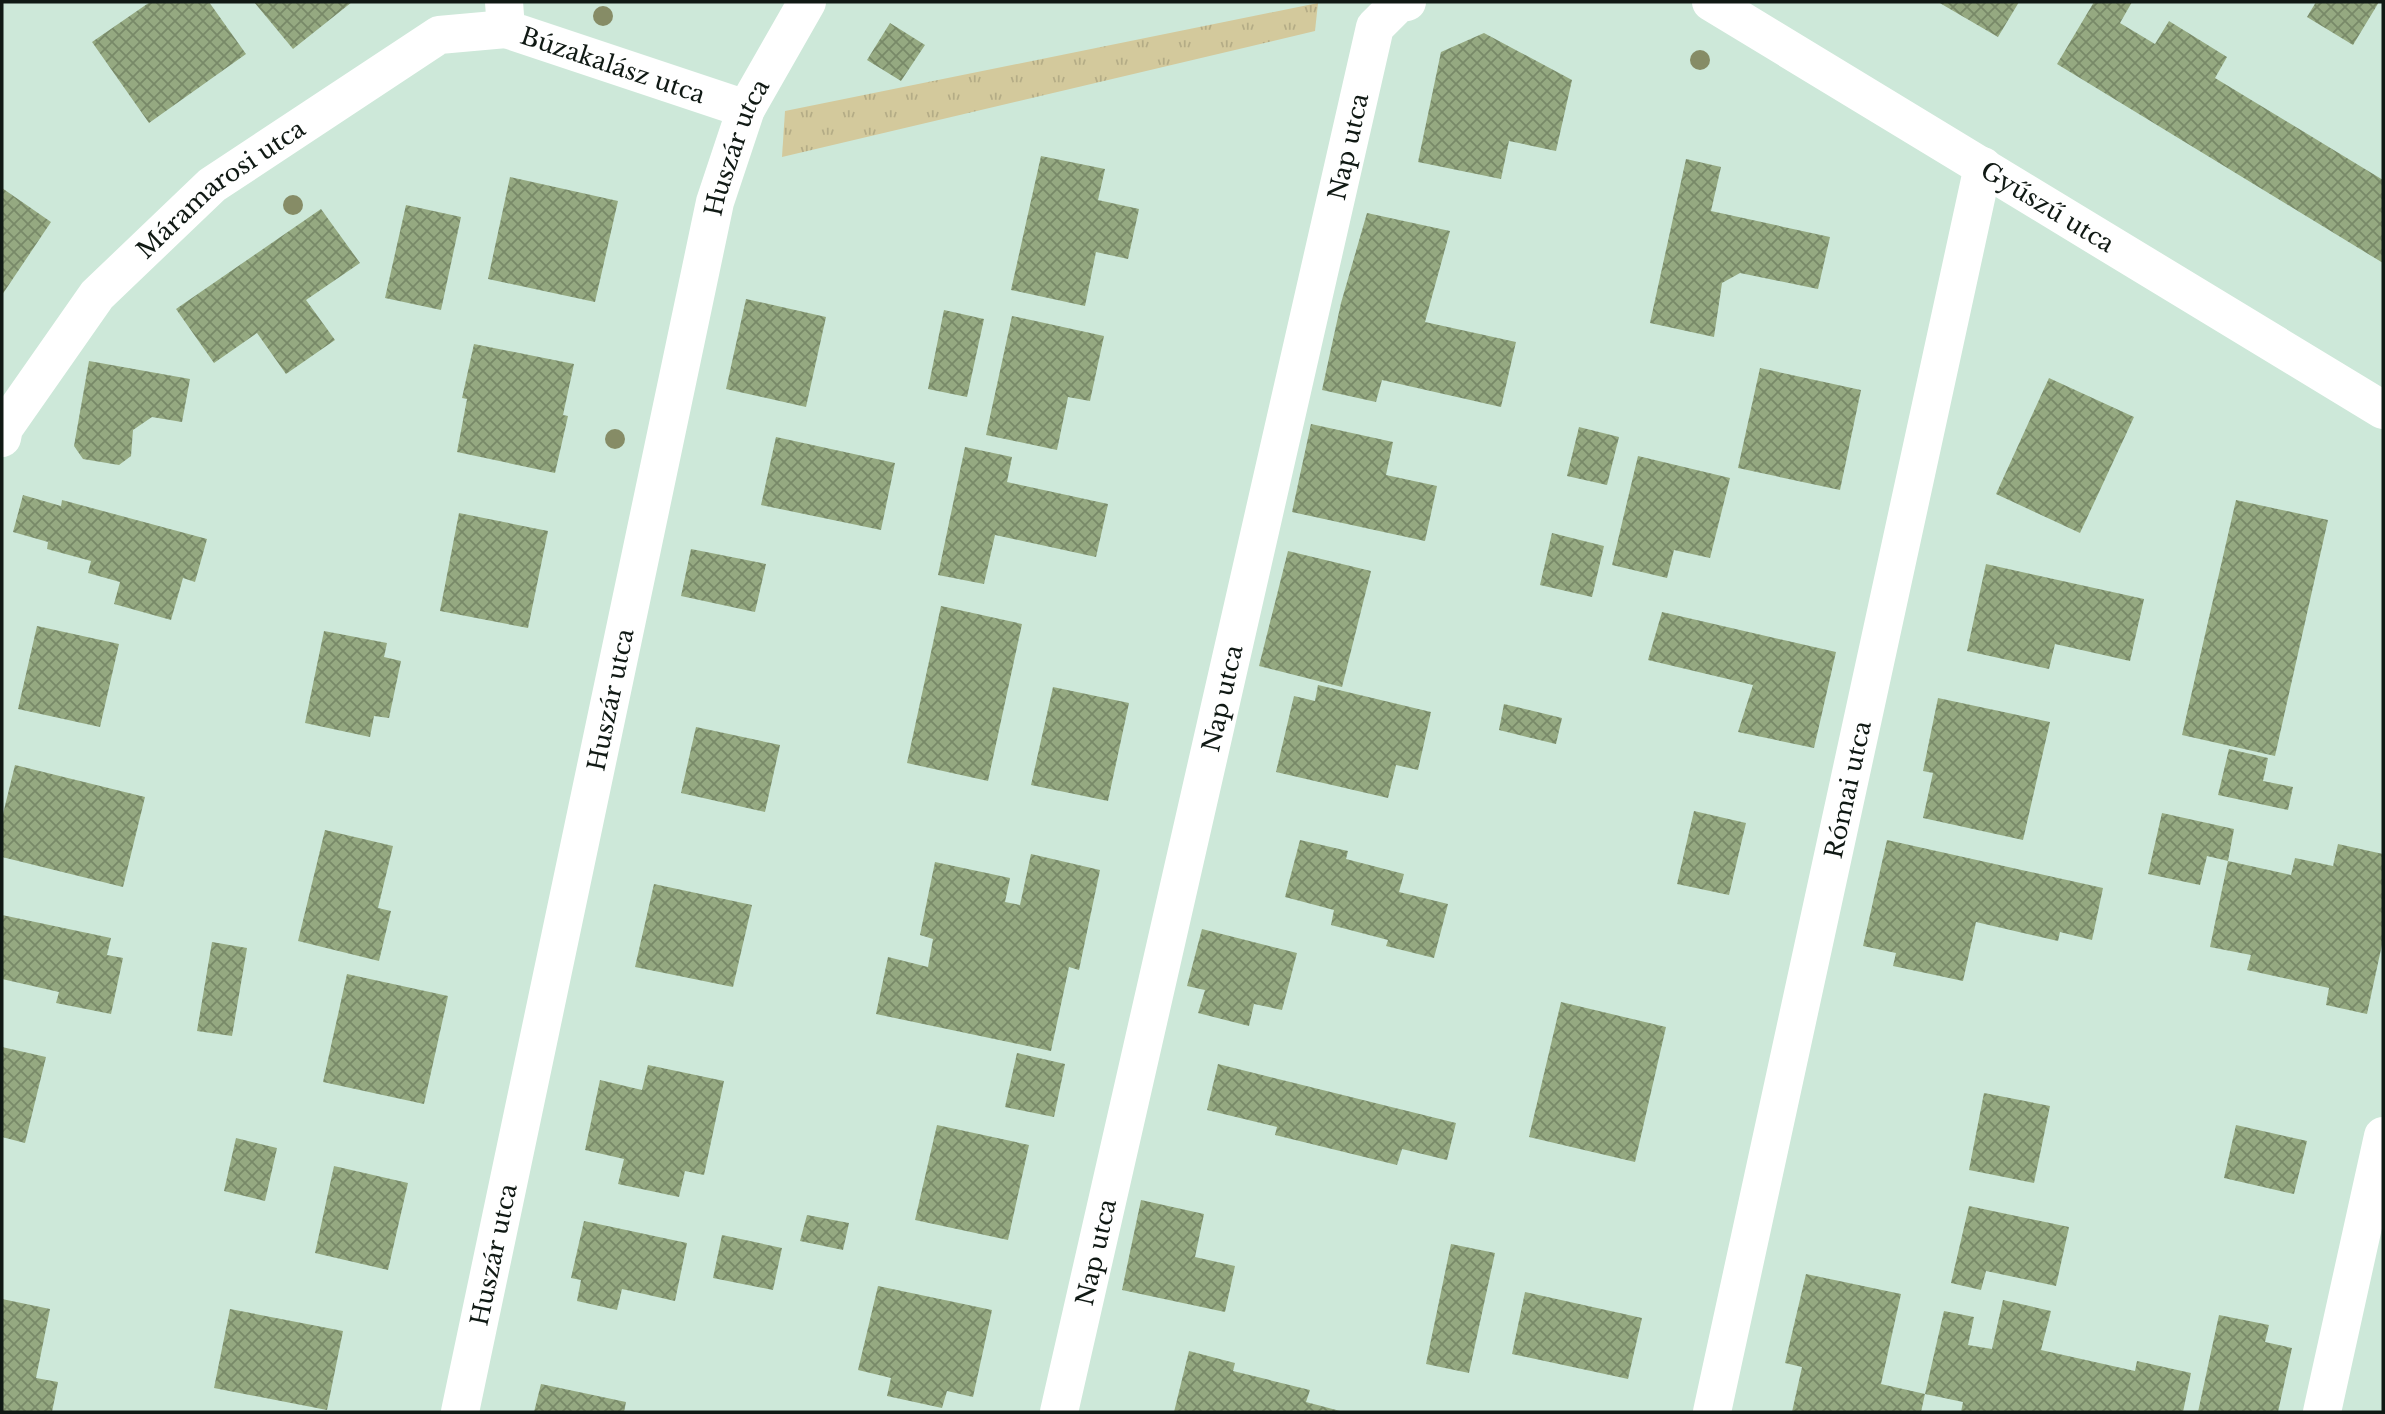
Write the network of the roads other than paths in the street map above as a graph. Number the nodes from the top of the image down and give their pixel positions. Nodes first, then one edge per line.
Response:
1 (807, 2) edge
2 (1408, 2) edge
3 (1735, 8) edge
4 (505, 15) edge
5 (746, 109) junction
6 (1983, 166) junction
7 (2383, 411) edge
8 (3, 431) edge
9 (2383, 1136) edge
10 (460, 1412) edge
11 (1059, 1412) edge
12 (1712, 1412) edge
13 (2322, 1412) edge

1 - 5 street, Huszár utca
2 - 11 street, Nap utca
3 - 6 street, Gyűszű utca
4 - 5 street, Búzakalász utca
4 - 8 street, Máramarosi utca
5 - 10 street, Huszár utca
6 - 7 street, Gyűszű utca
6 - 12 street, Római utca
9 - 13 street

